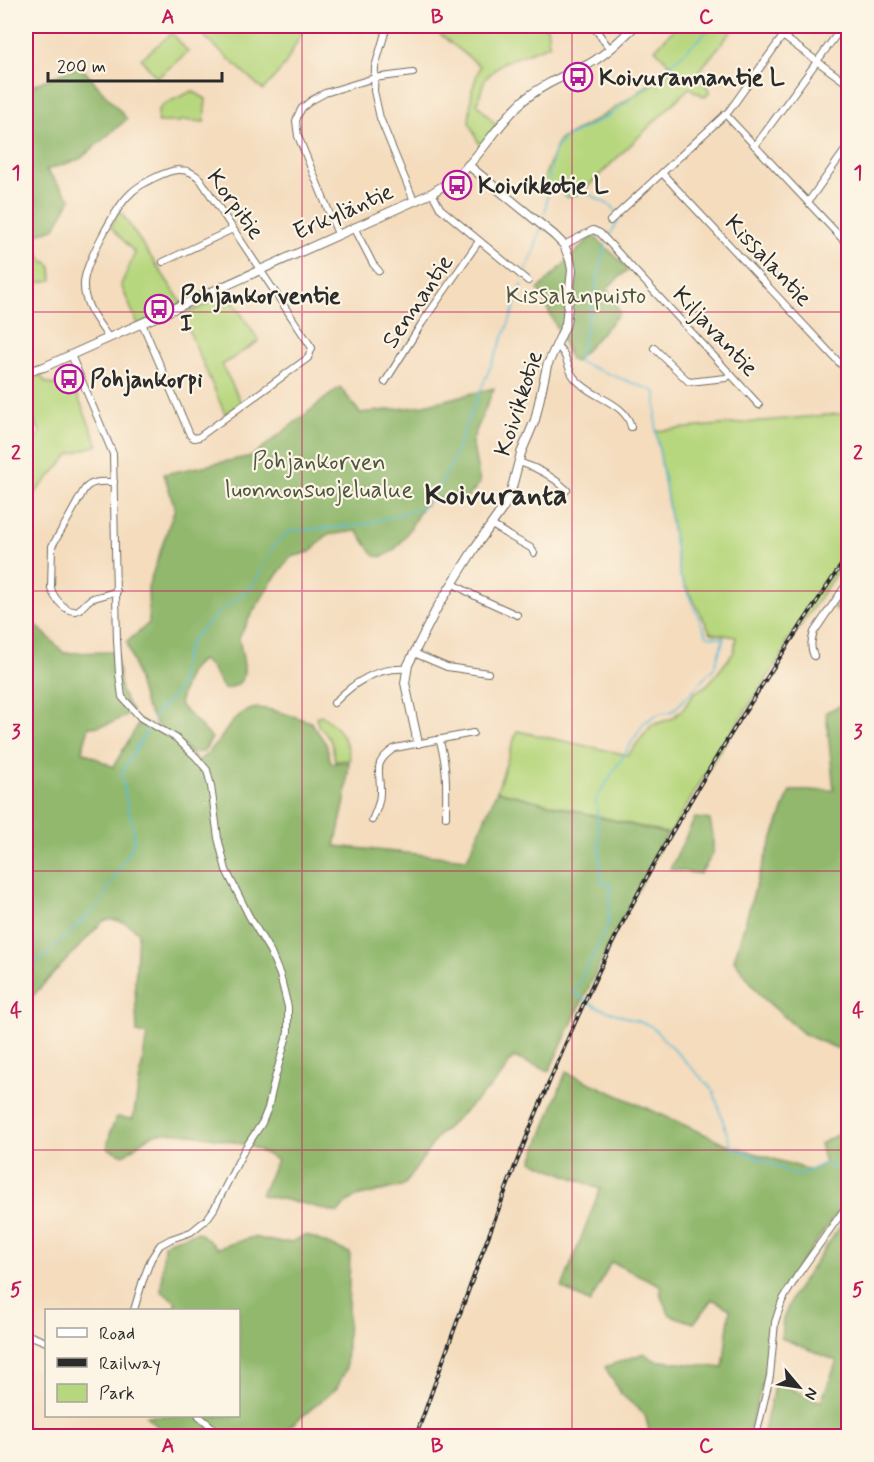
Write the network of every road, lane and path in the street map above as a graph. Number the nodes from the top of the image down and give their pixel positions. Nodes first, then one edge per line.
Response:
1 (387, 26) edge
2 (593, 26) edge
3 (635, 26) edge
4 (769, 26) edge
5 (790, 26) edge
6 (843, 26) edge
7 (783, 35) junction
8 (610, 49) junction
9 (817, 61) junction
10 (413, 73) dead end
11 (374, 78) junction
12 (849, 84) edge
13 (725, 114) junction
14 (755, 146) junction
15 (849, 147) edge
16 (468, 165) junction
17 (662, 173) junction
18 (432, 193) junction
19 (414, 201) junction
20 (808, 202) junction
21 (610, 221) dead end
22 (354, 227) junction
23 (233, 229) junction
24 (338, 234) junction
25 (479, 241) junction
26 (564, 245) junction
27 (849, 245) edge
28 (163, 262) dead end
29 (261, 269) junction
30 (379, 271) dead end
31 (528, 281) dead end
32 (142, 323) junction
33 (110, 338) junction
34 (26, 339) edge
35 (557, 346) junction
36 (654, 348) dead end
37 (71, 355) junction
38 (26, 372) edge
39 (849, 372) edge
40 (731, 374) junction
41 (385, 382) dead end
42 (759, 405) dead end
43 (631, 427) dead end
44 (519, 462) junction
45 (114, 482) junction
46 (567, 490) dead end
47 (492, 525) junction
48 (534, 553) dead end
49 (849, 582) edge
50 (452, 583) junction
51 (117, 591) junction
52 (518, 615) dead end
53 (414, 653) junction
54 (814, 657) dead end
55 (407, 669) junction
56 (488, 673) dead end
57 (334, 703) dead end
58 (473, 733) dead end
59 (438, 739) junction
60 (418, 743) junction
61 (446, 818) dead end
62 (372, 820) dead end
63 (849, 1204) edge
64 (135, 1309) edge
65 (26, 1334) edge
66 (45, 1342) edge
67 (201, 1417) edge
68 (219, 1437) edge
69 (756, 1437) edge

1 - 11 street
2 - 8 street
3 - 8 street, Erkyläntie
4 - 7 street
5 - 7 street
6 - 9 street
7 - 9 street
7 - 13 street
8 - 16 street, Erkyläntie
9 - 12 street
9 - 14 street
10 - 11 street
11 - 19 street
11 - 24 street
13 - 14 street
13 - 17 street
14 - 20 street
15 - 20 street
16 - 18 street, Erkyläntie
16 - 26 street
17 - 21 street
17 - 39 street, Kissalantie
18 - 19 street, Erkyläntie
18 - 25 street
19 - 22 street, Erkyläntie
20 - 27 street
22 - 24 street, Erkyläntie
22 - 30 street
23 - 28 street
23 - 29 street, Korpitie
23 - 33 street, Korpitie
24 - 29 street, Erkyläntie
25 - 31 street
25 - 41 street, Sennantie
26 - 35 street, Koivikkotie
26 - 40 street, Kiljavantie
29 - 32 street, Erkyläntie
29 - 32 street, Korpitie
32 - 33 street, Erkyläntie
33 - 37 street, Erkyläntie
34 - 38 street
35 - 43 street
35 - 44 street, Koivikkotie
36 - 40 street
37 - 38 street, Erkyläntie
37 - 45 street
40 - 42 street, Kiljavantie
44 - 46 street
44 - 47 street, Koivikkotie
45 - 51 street
45 - 51 street
47 - 48 street
47 - 50 street, Koivikkotie
49 - 54 street
50 - 52 street
50 - 53 street, Koivikkotie
51 - 64 street
53 - 55 street, Koivikkotie
53 - 56 street
55 - 57 street
55 - 60 street, Koivikkotie
58 - 59 street
59 - 60 street
59 - 61 street
60 - 62 street
63 - 69 street
65 - 66 street
67 - 68 street

